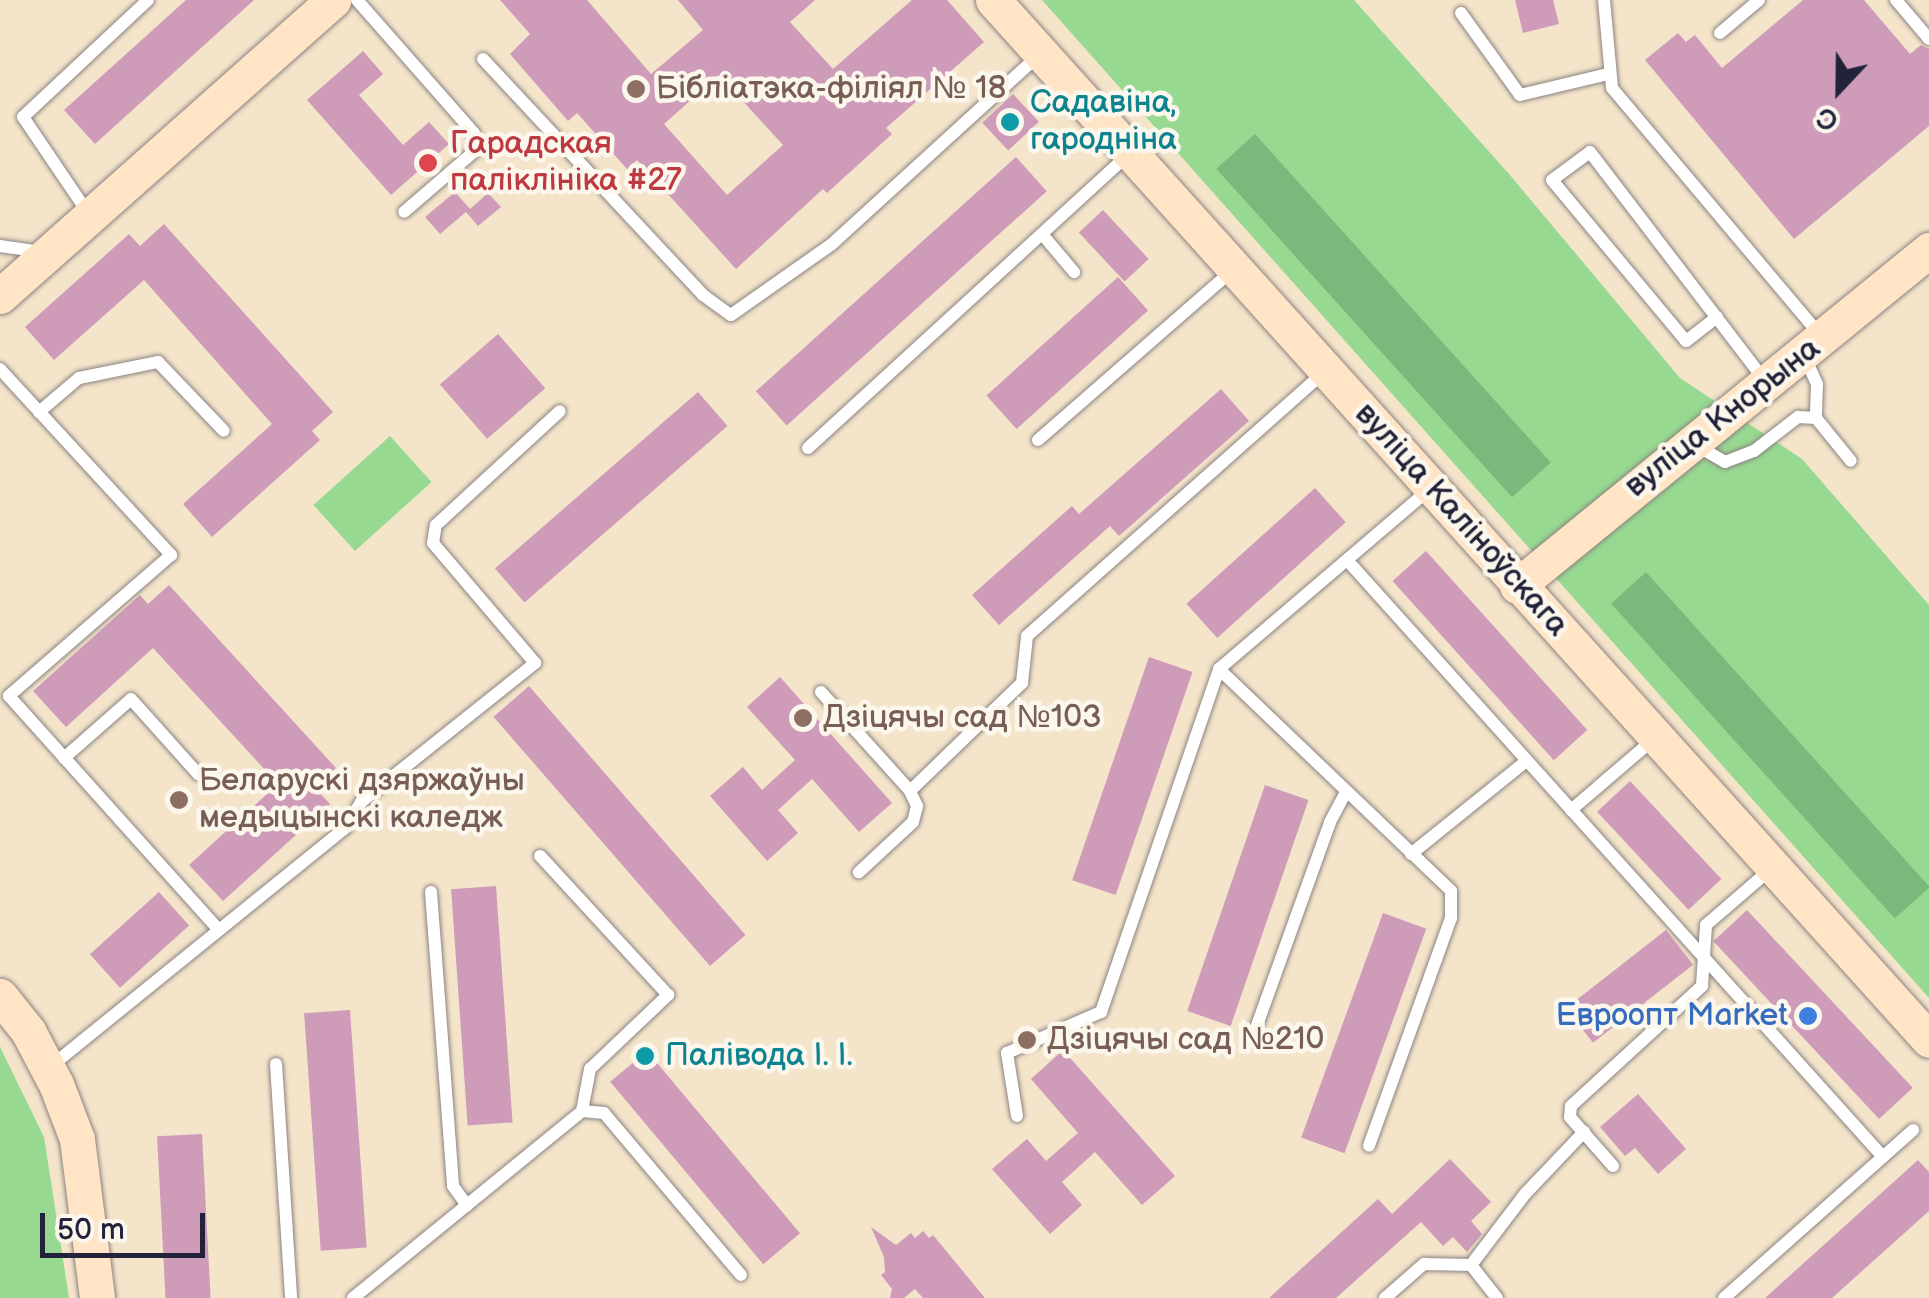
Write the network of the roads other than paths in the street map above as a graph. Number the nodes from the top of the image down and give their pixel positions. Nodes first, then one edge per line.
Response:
1 (148, 0) edge
2 (358, 0) edge
3 (993, 0) edge
4 (1604, 0) edge
5 (1758, 0) edge
6 (1896, 0) edge
7 (316, 7) edge
8 (1461, 13) dead end
9 (1720, 33) dead end
10 (1929, 40) edge
11 (1042, 52) junction
12 (483, 59) dead end
13 (1608, 74) junction
14 (1131, 153) junction
15 (404, 212) dead end
16 (90, 216) junction
17 (1042, 234) junction
18 (0, 246) edge
19 (1929, 250) edge
20 (48, 253) junction
21 (1236, 268) junction
22 (1074, 272) dead end
23 (0, 296) edge
24 (1717, 317) junction
25 (1814, 347) junction
26 (0, 369) edge
27 (1327, 370) junction
28 (1767, 384) junction
29 (560, 410) dead end
30 (39, 412) junction
31 (1816, 418) junction
32 (224, 431) dead end
33 (1038, 440) dead end
34 (1692, 442) junction
35 (808, 448) dead end
36 (1851, 461) dead end
37 (1431, 488) junction
38 (1347, 560) junction
39 (1517, 586) junction
40 (1218, 669) junction
41 (821, 692) dead end
42 (1655, 738) junction
43 (64, 758) junction
44 (1525, 762) junction
45 (198, 774) dead end
46 (910, 791) junction
47 (1346, 792) junction
48 (1571, 810) junction
49 (1411, 854) junction
50 (540, 856) dead end
51 (1773, 868) junction
52 (859, 872) dead end
53 (431, 892) dead end
54 (219, 930) junction
55 (1704, 957) junction
56 (0, 996) edge
57 (1256, 1028) dead end
58 (1929, 1040) edge
59 (276, 1064) dead end
60 (48, 1070) junction
61 (582, 1112) junction
62 (1017, 1116) dead end
63 (1913, 1130) dead end
64 (1584, 1132) junction
65 (1369, 1146) dead end
66 (1883, 1157) junction
67 (1614, 1166) dead end
68 (467, 1205) junction
69 (1471, 1265) junction
70 (742, 1275) dead end
71 (97, 1298) edge
72 (290, 1298) edge
73 (353, 1298) edge
74 (1386, 1298) edge
75 (1497, 1298) edge
76 (1724, 1298) edge

1 - 16 lane
2 - 15 lane
3 - 11 main road, вуліца Каліноўскага
4 - 13 lane
5 - 9 lane
6 - 10 lane
7 - 16 main road
8 - 13 lane
11 - 12 lane
11 - 14 main road, вуліца Каліноўскага
13 - 25 lane
14 - 17 lane
14 - 21 main road, вуліца Каліноўскага
16 - 20 main road
17 - 22 lane
17 - 35 lane
18 - 20 lane
19 - 25 main road, вуліца Кнорына
20 - 23 main road
21 - 27 main road, вуліца Каліноўскага
21 - 33 lane
24 - 24 lane
24 - 28 lane
25 - 28 main road, вуліца Кнорына
25 - 31 lane
26 - 30 lane
27 - 37 main road, вуліца Каліноўскага
27 - 46 lane
28 - 34 main road, вуліца Кнорына
29 - 54 lane
30 - 32 lane
30 - 43 lane
31 - 34 lane
31 - 36 lane
34 - 39 main road, вуліца Кнорына
37 - 38 lane
37 - 39 main road, вуліца Каліноўскага
38 - 40 lane
38 - 44 lane
39 - 42 main road, вуліца Каліноўскага
40 - 47 lane
40 - 62 lane
41 - 46 lane
42 - 48 lane
42 - 51 main road, вуліца Каліноўскага
43 - 45 lane
43 - 54 lane
44 - 48 lane
44 - 49 lane
46 - 52 lane
47 - 49 lane
47 - 57 lane
48 - 55 lane
49 - 65 lane
50 - 61 lane
51 - 55 lane
51 - 58 main road, вуліца Каліноўскага
53 - 68 lane
54 - 60 lane
55 - 64 lane
55 - 66 lane
56 - 60 main road
59 - 72 lane
60 - 71 main road
61 - 68 lane
61 - 70 lane
63 - 66 lane
64 - 67 lane
64 - 69 lane
66 - 76 lane
68 - 73 lane
69 - 74 lane
69 - 75 lane

